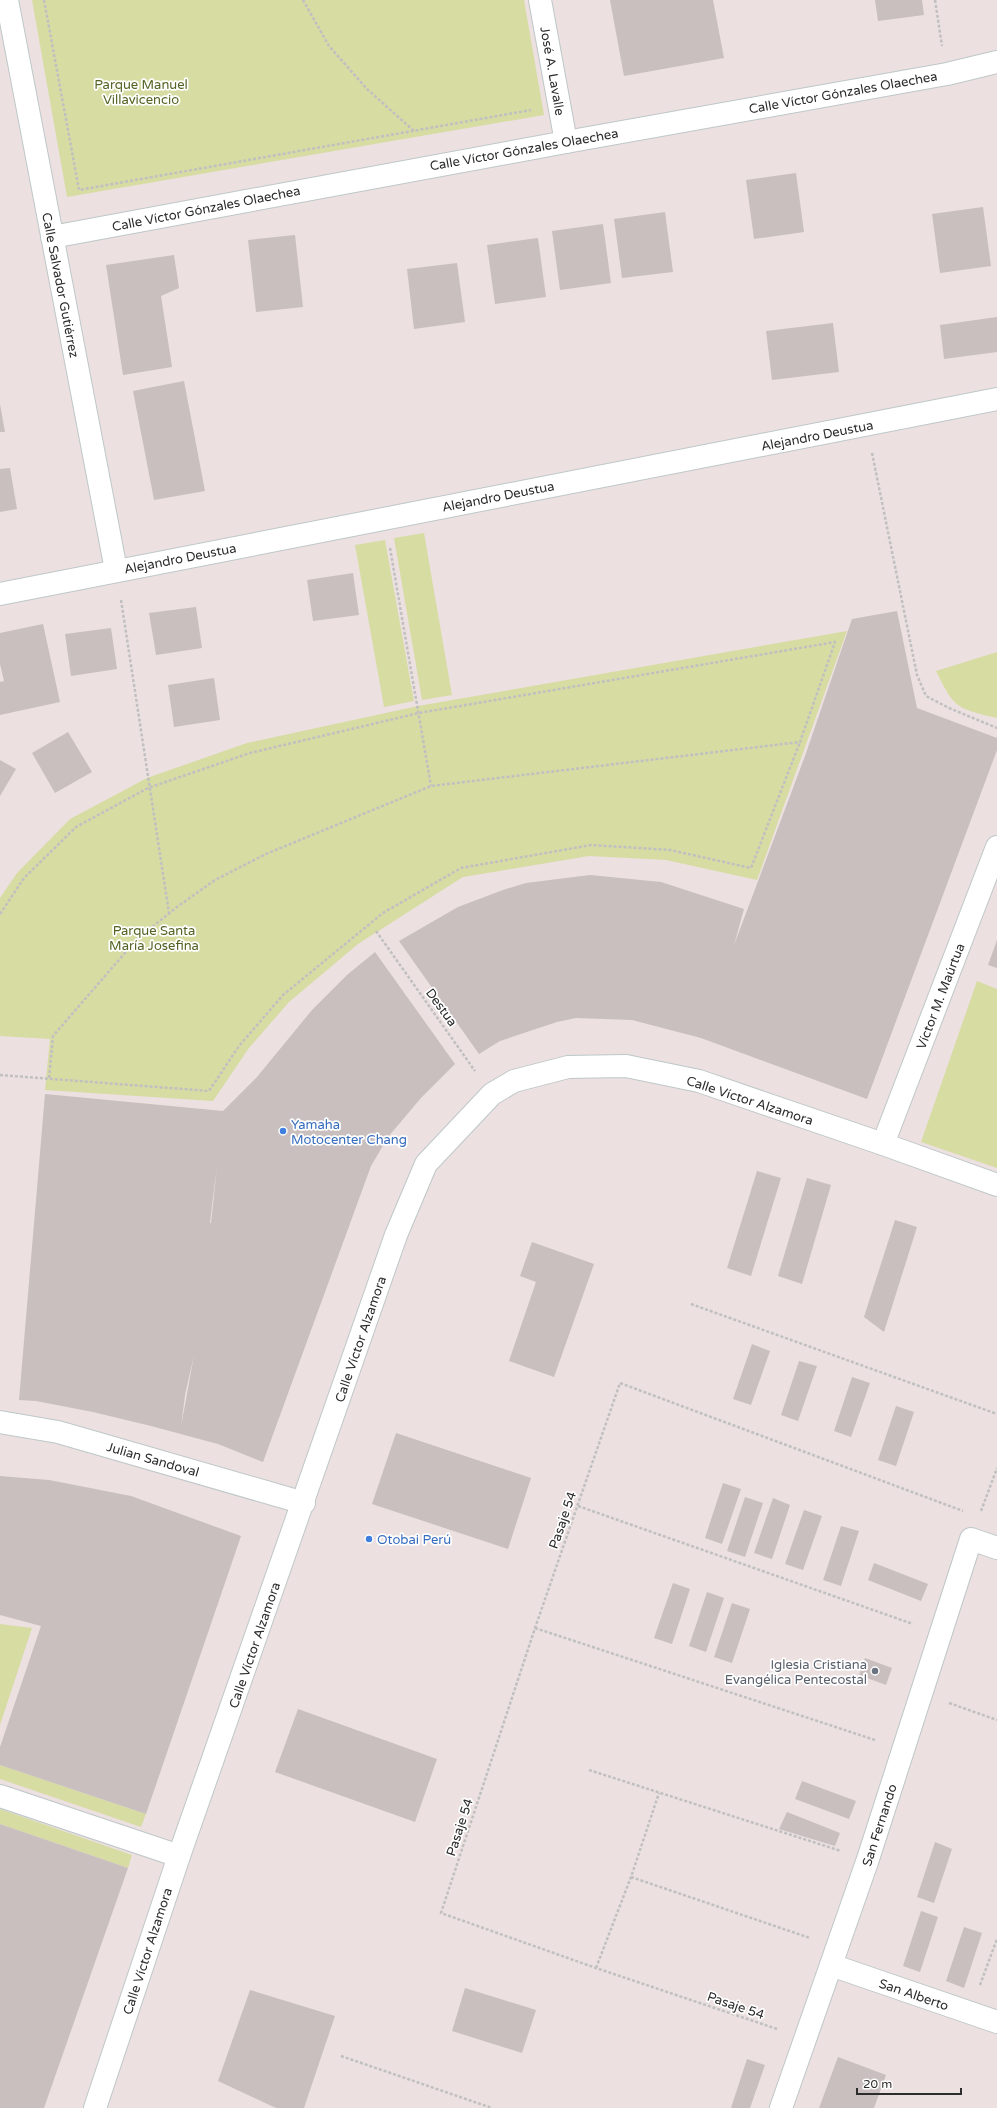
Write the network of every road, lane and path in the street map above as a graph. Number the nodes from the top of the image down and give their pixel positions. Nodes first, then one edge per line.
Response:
1 (7, 0) edge
2 (44, 0) edge
3 (303, 0) edge
4 (540, 0) edge
5 (935, 0) edge
6 (6, 32) edge
7 (997, 62) edge
8 (947, 74) junction
9 (534, 110) dead end
10 (415, 131) junction
11 (566, 142) junction
12 (52, 237) junction
13 (997, 399) edge
14 (867, 426) junction
15 (385, 518) junction
16 (116, 570) junction
17 (0, 594) edge
18 (419, 713) junction
19 (997, 728) edge
20 (800, 742) junction
21 (431, 786) junction
22 (148, 788) junction
23 (997, 847) edge
24 (0, 914) edge
25 (169, 914) junction
26 (376, 932) dead end
27 (0, 1075) edge
28 (49, 1079) junction
29 (492, 1094) junction
30 (883, 1144) junction
31 (997, 1185) edge
32 (692, 1304) dead end
33 (997, 1414) edge
34 (0, 1422) edge
35 (997, 1468) edge
36 (304, 1503) junction
37 (578, 1506) junction
38 (971, 1539) junction
39 (997, 1548) edge
40 (535, 1628) junction
41 (942, 1634) junction
42 (922, 1694) junction
43 (997, 1720) edge
44 (904, 1749) junction
45 (589, 1770) dead end
46 (659, 1793) junction
47 (0, 1796) edge
48 (179, 1856) junction
49 (868, 1860) junction
50 (631, 1877) junction
51 (997, 1939) edge
52 (834, 1956) junction
53 (596, 1968) junction
54 (969, 2012) junction
55 (997, 2022) edge
56 (806, 2034) junction
57 (341, 2056) dead end
58 (95, 2108) edge
59 (492, 2108) edge
60 (781, 2108) edge

1 - 6 street, Calle Salvador Gutiérrez
2 - 10 path
3 - 10 path
4 - 11 street, José A. Lavalle
5 - 8 path
6 - 12 street, Calle Salvador Gutiérrez
7 - 8 street, Calle Víctor Gónzales Olaechea
8 - 11 street, Calle Víctor Gónzales Olaechea
9 - 10 path
11 - 12 street, Calle Víctor Gónzales Olaechea
12 - 16 street, Calle Salvador Gutiérrez
13 - 14 street, Alejandro Deustua
14 - 15 street, Alejandro Deustua
14 - 19 path
15 - 16 street, Alejandro Deustua
15 - 18 path
16 - 17 street, Alejandro Deustua
16 - 22 path
18 - 20 path
18 - 21 path
18 - 22 path
20 - 21 path
20 - 28 path
21 - 25 path
22 - 24 path
22 - 25 path
23 - 30 street, Víctor M. Maúrtua
25 - 28 path
26 - 29 path, Destua
27 - 28 path
29 - 30 street, Calle Víctor Alzamora
29 - 36 street, Calle Víctor Alzamora
30 - 31 street, Calle Víctor Alzamora
32 - 33 path
34 - 36 street, Julian Sandoval
35 - 38 path
36 - 48 street, Calle Víctor Alzamora
37 - 38 path, Pasaje 54
37 - 40 path, Pasaje 54
37 - 41 path
38 - 39 street
38 - 41 street, San Fernando
40 - 44 path
40 - 53 path, Pasaje 54
41 - 42 street, San Fernando
42 - 43 path
42 - 44 street, San Fernando
44 - 49 street, San Fernando
45 - 46 path
46 - 49 path
46 - 50 path
47 - 48 street
48 - 58 street, Calle Víctor Alzamora
49 - 52 street, San Fernando
50 - 52 path
50 - 53 path
51 - 54 path
52 - 54 street, San Alberto
52 - 56 street, San Fernando
53 - 56 path, Pasaje 54
54 - 55 street, San Alberto
56 - 60 street, San Fernando
57 - 59 path

